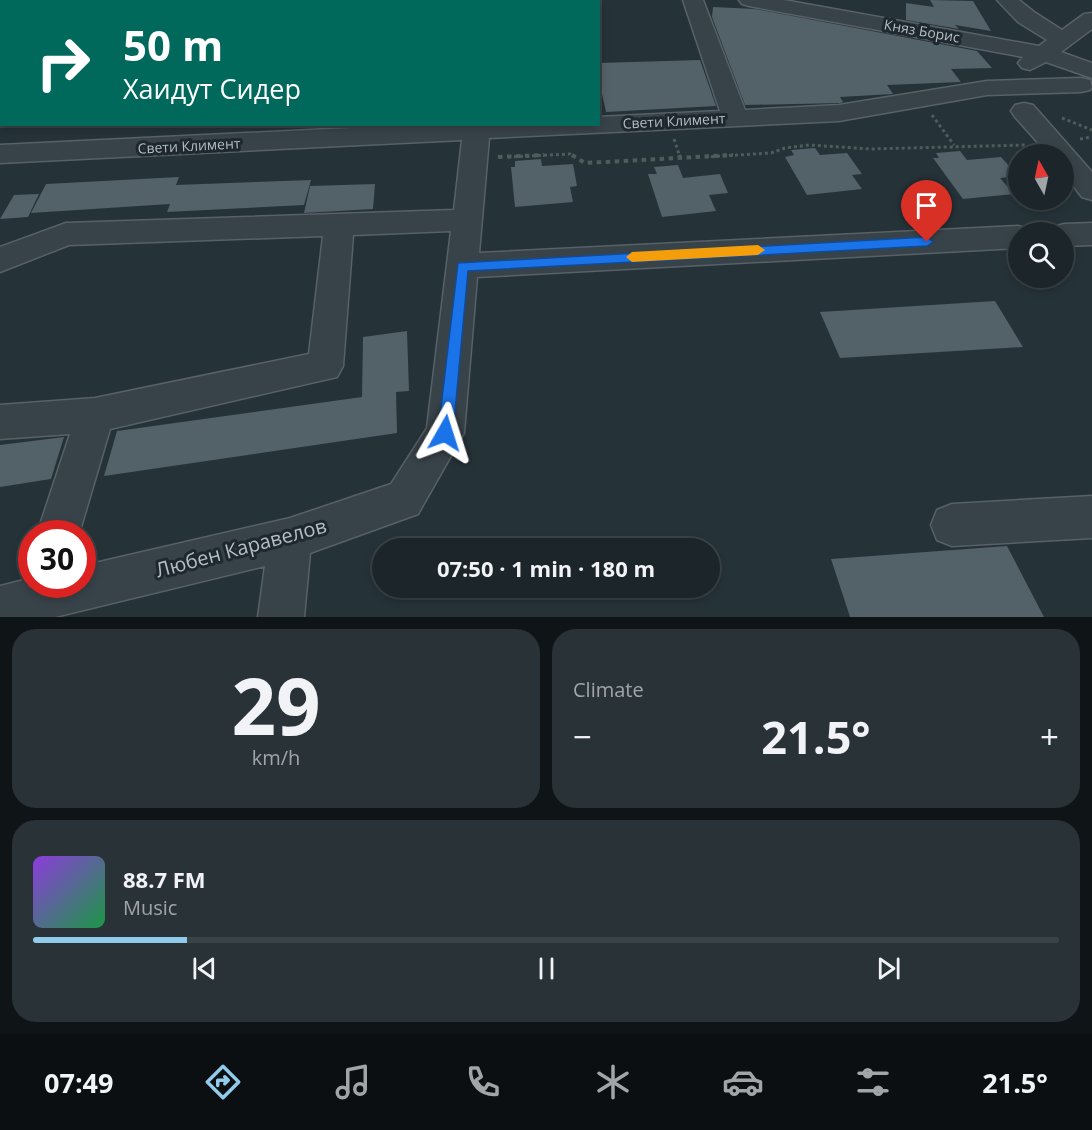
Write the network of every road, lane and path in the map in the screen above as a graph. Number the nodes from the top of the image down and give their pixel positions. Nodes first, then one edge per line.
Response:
1 (693, 0) edge
2 (749, 0) edge
3 (1006, 0) edge
4 (1092, 18) edge
5 (1045, 53) junction
6 (1088, 81) edge
7 (987, 88) junction
8 (920, 99) junction
9 (1024, 111) dead end
10 (735, 118) junction
11 (1092, 137) edge
12 (476, 138) edge
13 (1052, 144) edge
14 (1074, 145) edge
15 (955, 146) junction
16 (1008, 149) edge
17 (0, 154) edge
18 (1074, 169) edge
19 (1092, 190) edge
20 (467, 220) junction
21 (339, 223) junction
22 (1092, 234) edge
23 (1074, 235) edge
24 (1008, 238) edge
25 (0, 260) edge
26 (462, 266) junction
27 (95, 415) junction
28 (0, 422) edge
29 (1092, 517) edge
30 (62, 520) edge
31 (952, 525) dead end
32 (290, 540) junction
33 (96, 583) edge
34 (281, 617) edge

1 - 10 street
2 - 5 street, Княз Борис
3 - 5 street
4 - 5 street
5 - 6 street
5 - 7 street
6 - 7 street
7 - 8 street, Свети Климент
8 - 10 street, Свети Климент
8 - 15 path
9 - 13 street
10 - 12 street, Свети Климент
11 - 14 path
12 - 15 path
12 - 17 street, Свети Климент
12 - 20 street
15 - 16 path
18 - 19 street
20 - 21 street
20 - 26 street
21 - 25 street
21 - 27 street
22 - 23 street
24 - 26 street
26 - 32 street, Любен Каравелов
27 - 28 street
27 - 30 street
29 - 31 street
32 - 33 street, Любен Каравелов
32 - 34 street

